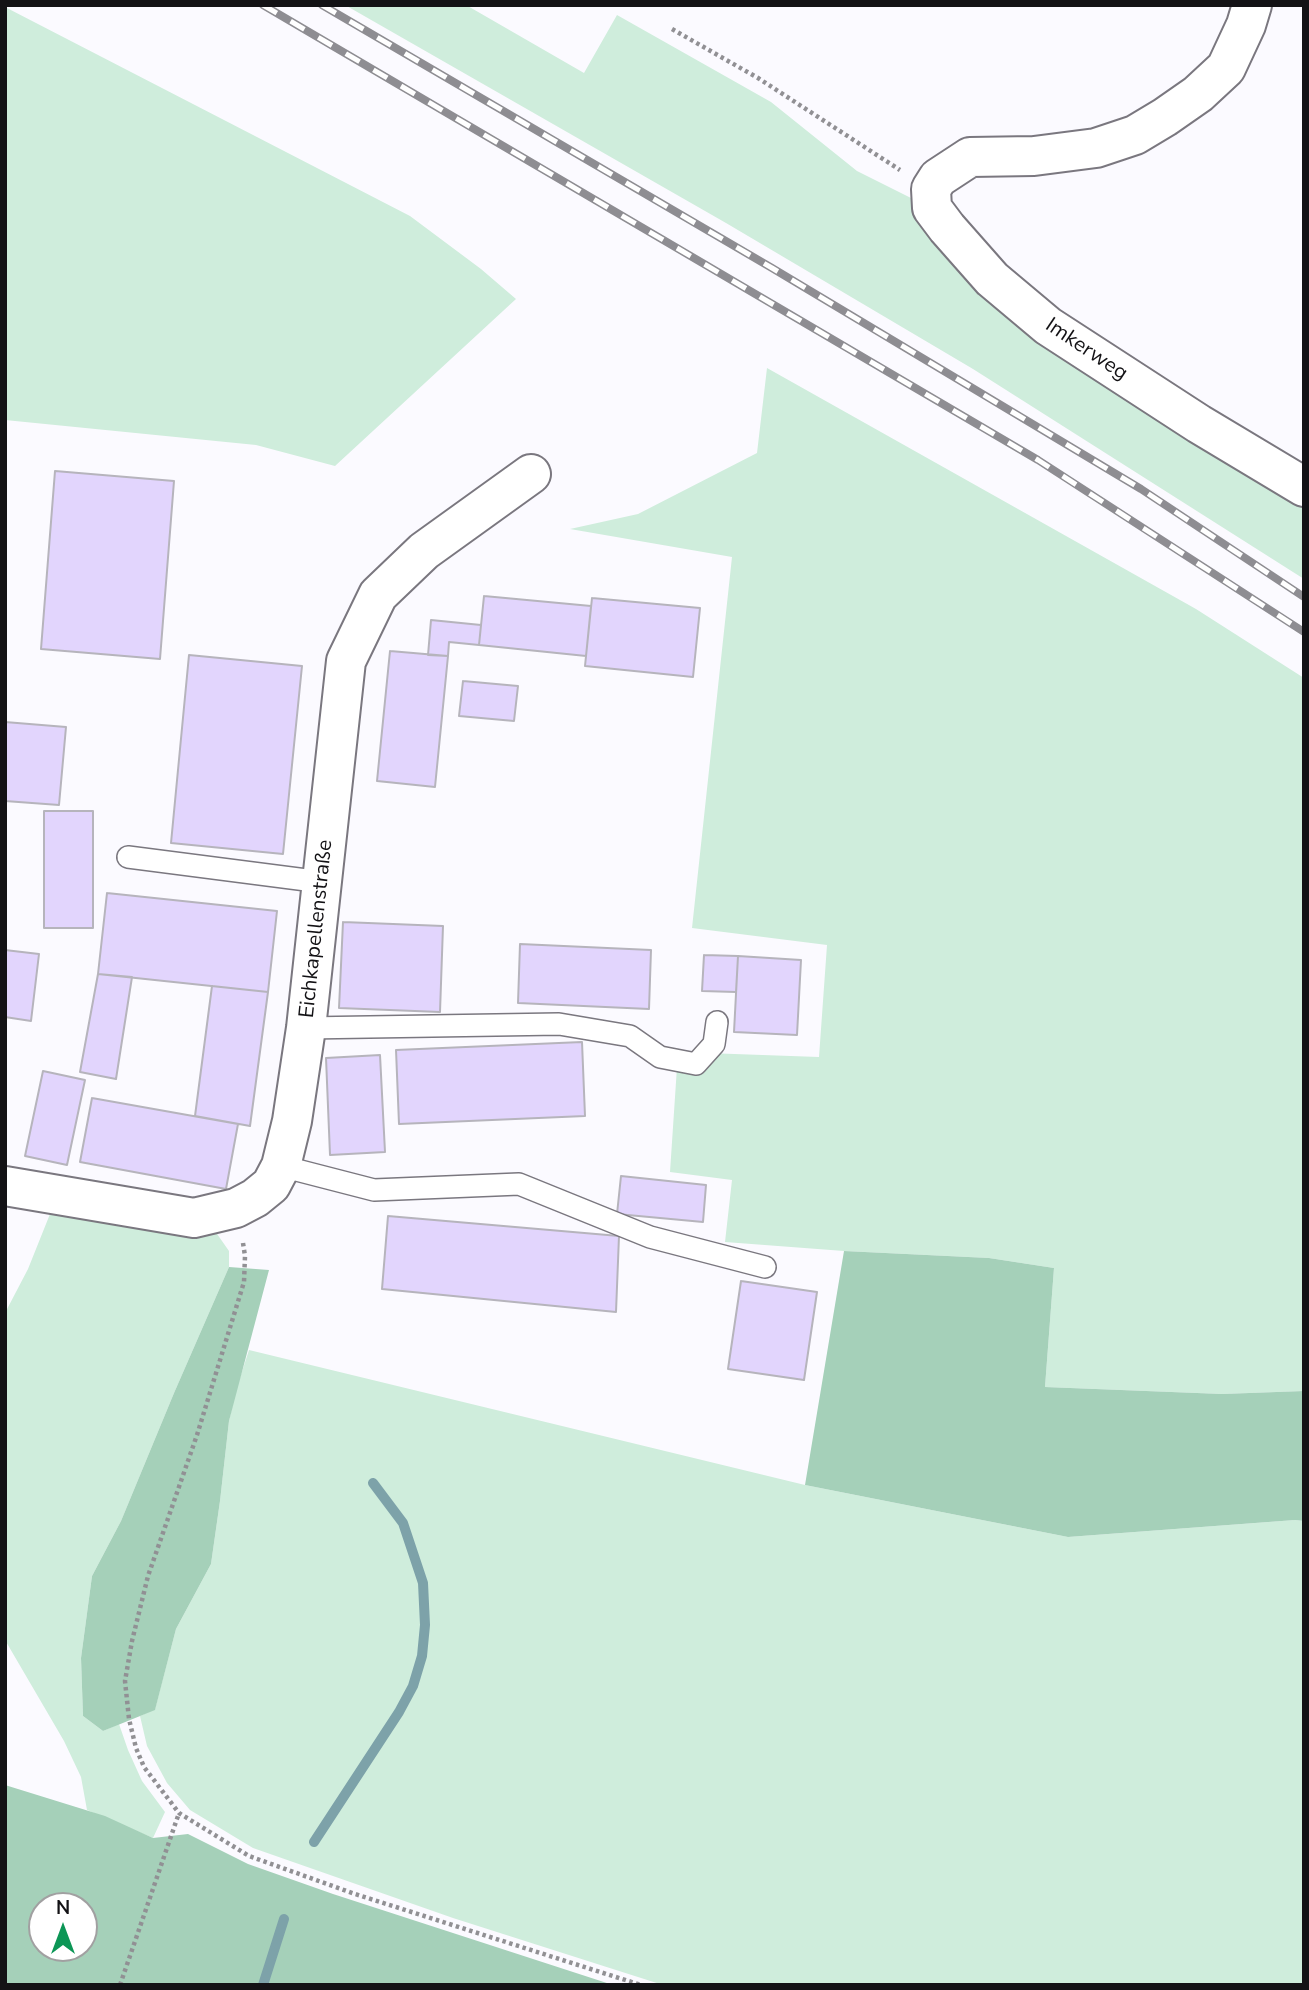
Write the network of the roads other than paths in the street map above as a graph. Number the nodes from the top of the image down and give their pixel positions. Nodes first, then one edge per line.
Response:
1 (1252, 5) edge
2 (531, 474) dead end
3 (1304, 487) edge
4 (128, 857) dead end
5 (322, 882) junction
6 (717, 1022) dead end
7 (306, 1028) junction
8 (281, 1166) junction
9 (5, 1186) edge
10 (765, 1267) dead end

1 - 3 street, Imkerweg
2 - 5 street, Eichkapellenstraße
4 - 5 lane
5 - 7 street, Eichkapellenstraße
6 - 7 lane
7 - 8 street, Eichkapellenstraße
8 - 9 street, Eichkapellenstraße
8 - 10 lane

